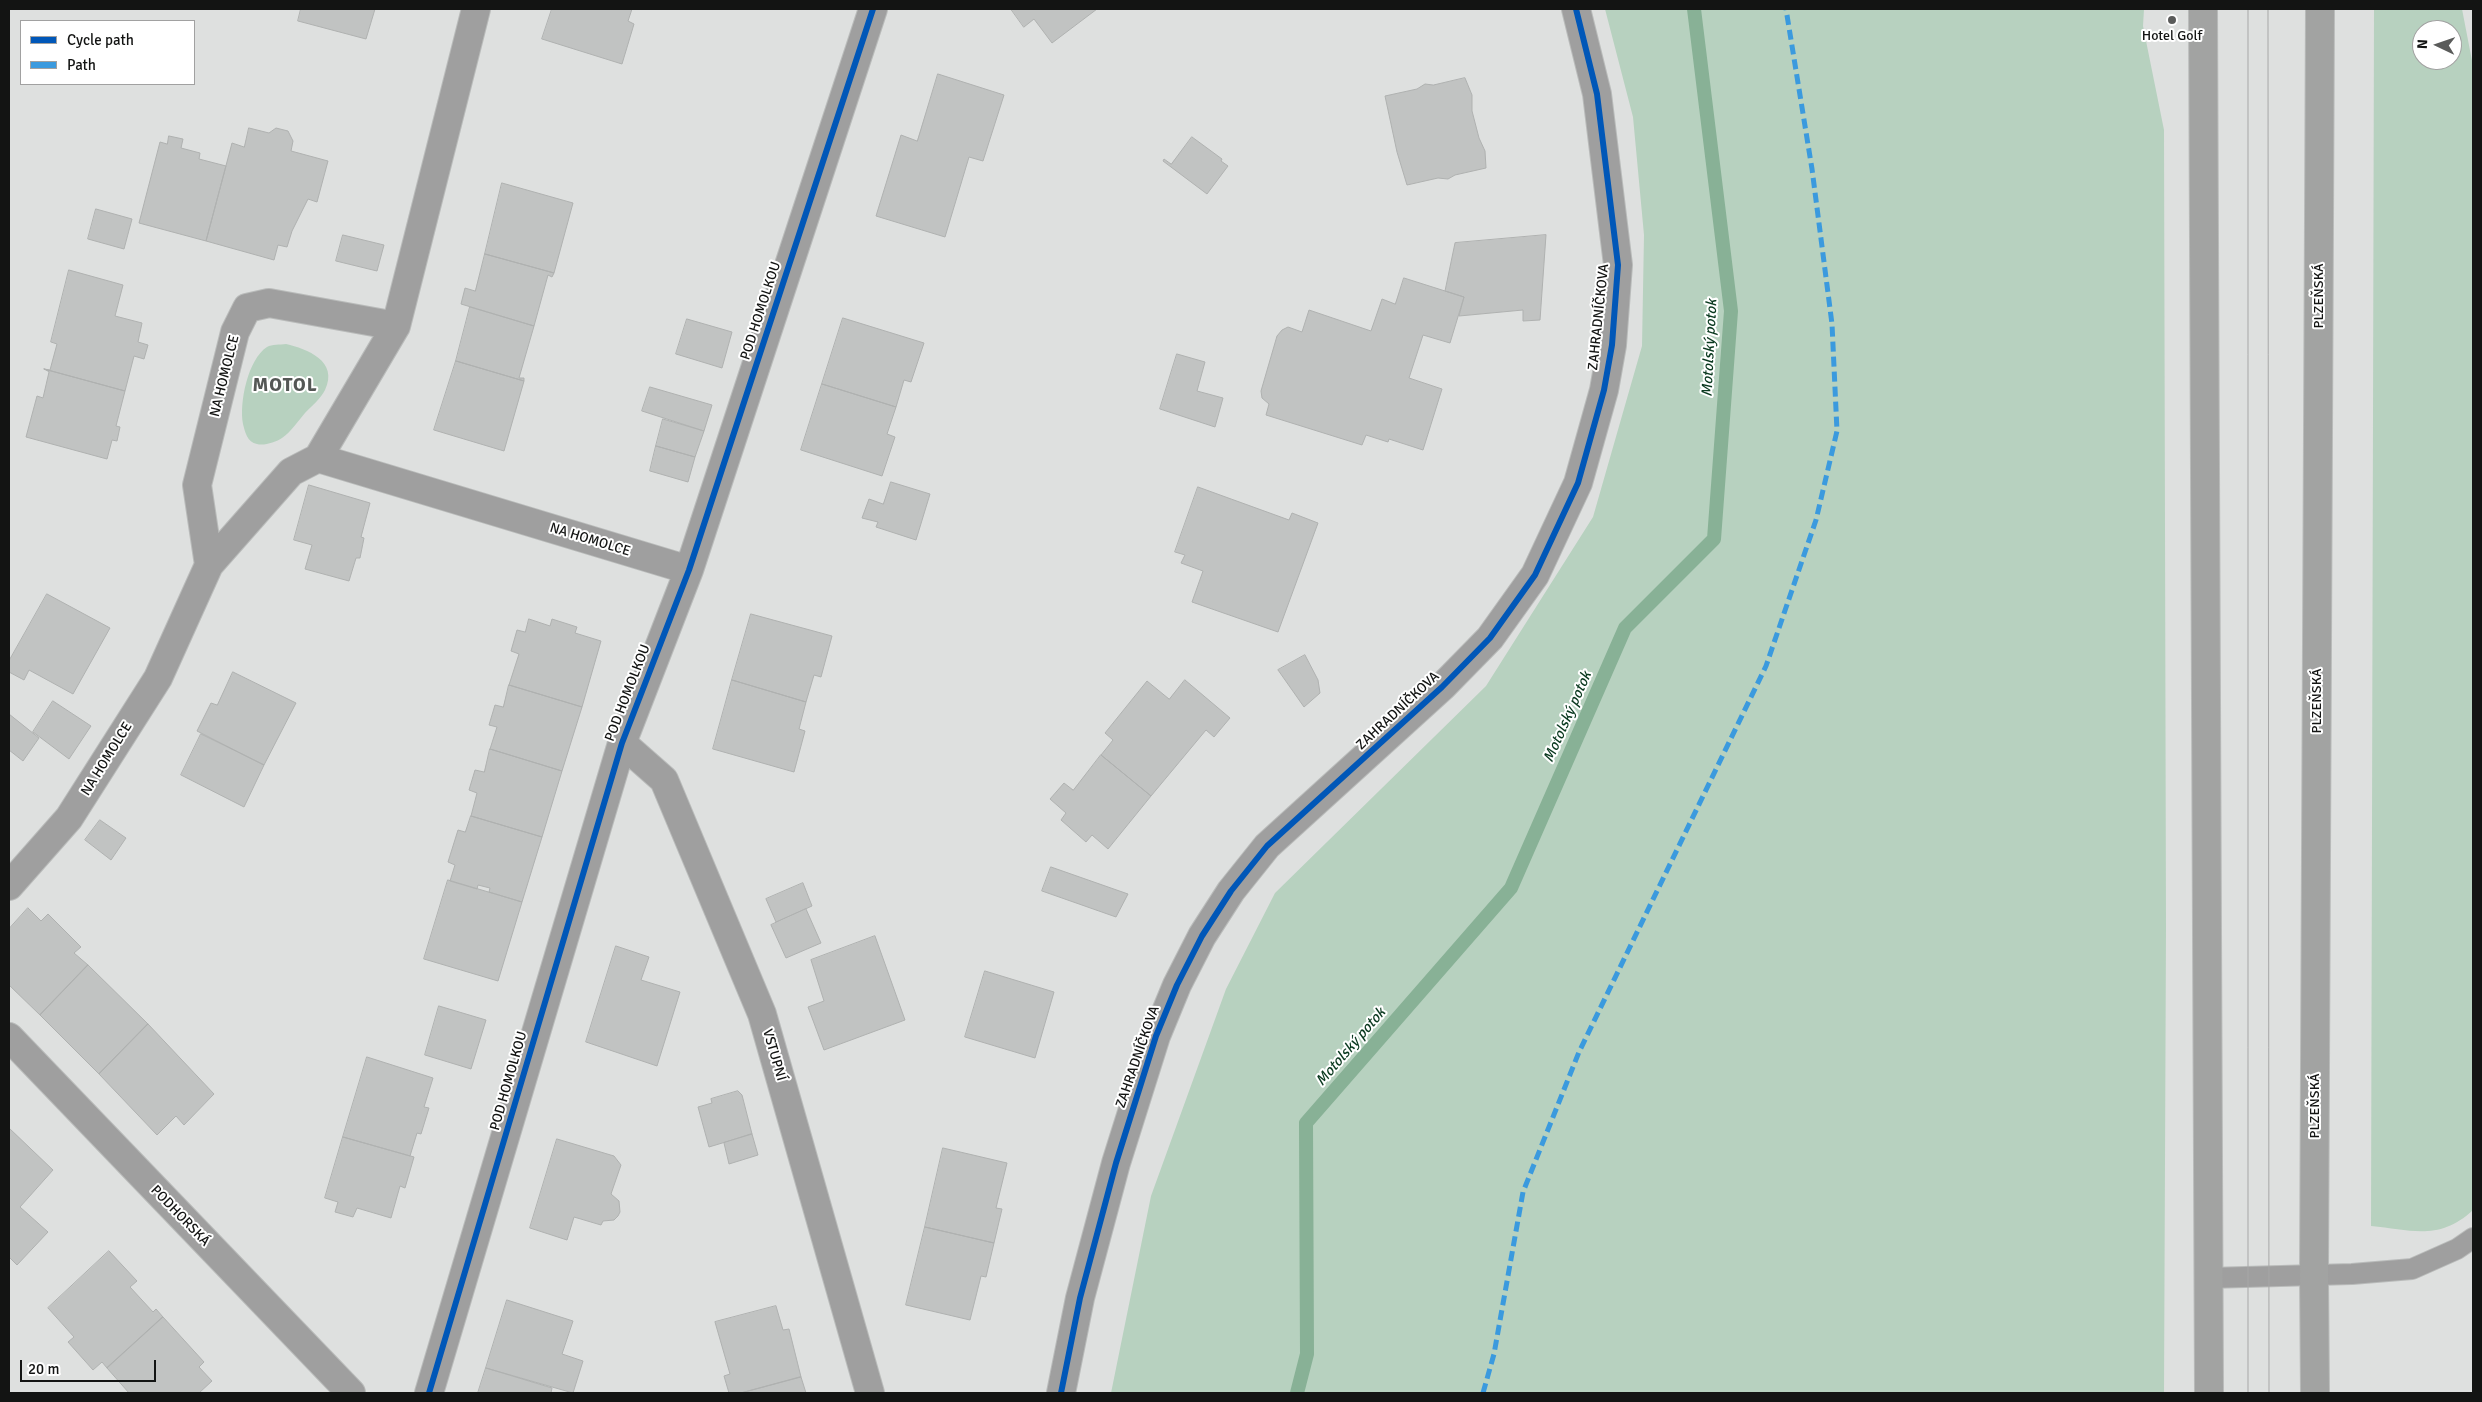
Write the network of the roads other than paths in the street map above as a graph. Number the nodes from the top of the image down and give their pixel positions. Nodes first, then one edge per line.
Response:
1 (476, 9) edge
2 (873, 9) edge
3 (1576, 9) edge
4 (2203, 9) edge
5 (2320, 9) edge
6 (396, 326) junction
7 (318, 458) junction
8 (209, 565) junction
9 (689, 570) junction
10 (622, 743) junction
11 (9, 886) edge
12 (9, 1037) edge
13 (2473, 1238) edge
14 (2314, 1275) junction
15 (2209, 1278) junction
16 (351, 1393) edge
17 (429, 1393) edge
18 (870, 1393) edge
19 (1061, 1393) edge
20 (2209, 1393) edge
21 (2315, 1393) edge

1 - 6 street
2 - 9 street, POD HOMOLKOU
3 - 19 street, ZAHRADNÍČKOVA
4 - 15 main road
5 - 14 main road, PLZEŇSKÁ
6 - 7 street
6 - 8 street, NA HOMOLCE
7 - 8 street, NA HOMOLCE
7 - 9 street, NA HOMOLCE
8 - 11 street, NA HOMOLCE
9 - 10 street, POD HOMOLKOU
10 - 17 street, POD HOMOLKOU
10 - 18 street, VSTUPNÍ
12 - 16 street, PODHORSKÁ
13 - 14 lane
14 - 15 lane
14 - 21 main road, PLZEŇSKÁ
15 - 20 main road

